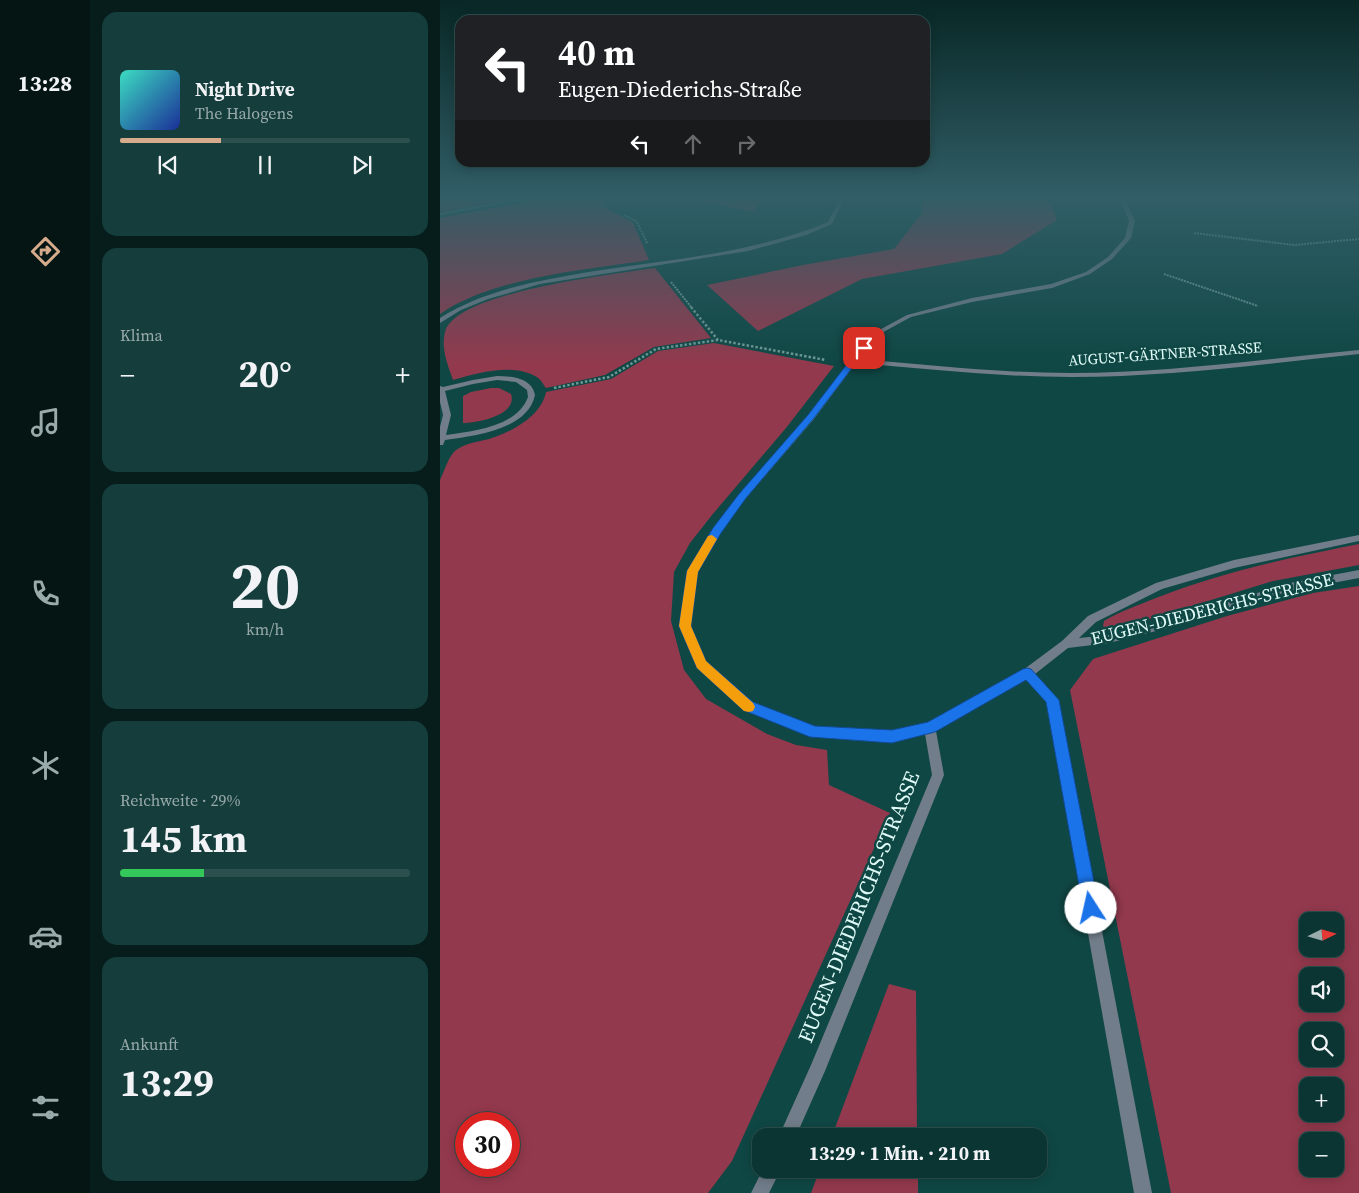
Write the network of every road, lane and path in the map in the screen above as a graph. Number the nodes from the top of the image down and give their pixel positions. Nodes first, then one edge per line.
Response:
1 (651, 254) edge
2 (719, 254) edge
3 (1114, 254) edge
4 (656, 264) junction
5 (1164, 274) dead end
6 (668, 278) dead end
7 (1258, 306) dead end
8 (440, 321) edge
9 (718, 340) junction
10 (1359, 352) edge
11 (823, 360) dead end
12 (853, 361) junction
13 (565, 386) dead end
14 (440, 389) edge
15 (441, 441) edge
16 (1359, 538) edge
17 (1359, 574) edge
18 (1066, 644) junction
19 (1027, 673) junction
20 (930, 728) junction
21 (791, 1128) edge
22 (768, 1178) edge
23 (760, 1193) edge
24 (1143, 1193) edge

1 - 4 path
2 - 4 street
3 - 12 street
4 - 8 street
5 - 7 path
6 - 9 path
9 - 11 path
9 - 13 path
10 - 12 street, AUGUST-GÄRTNER-STRASSE
12 - 20 street
14 - 15 street
14 - 15 street
16 - 18 street, EUGEN-DIEDERICHS-STRASSE
17 - 18 street, EUGEN-DIEDERICHS-STRASSE
18 - 19 street, EUGEN-DIEDERICHS-STRASSE
19 - 20 street, EUGEN-DIEDERICHS-STRASSE
19 - 24 street
20 - 21 street, EUGEN-DIEDERICHS-STRASSE
22 - 23 street

